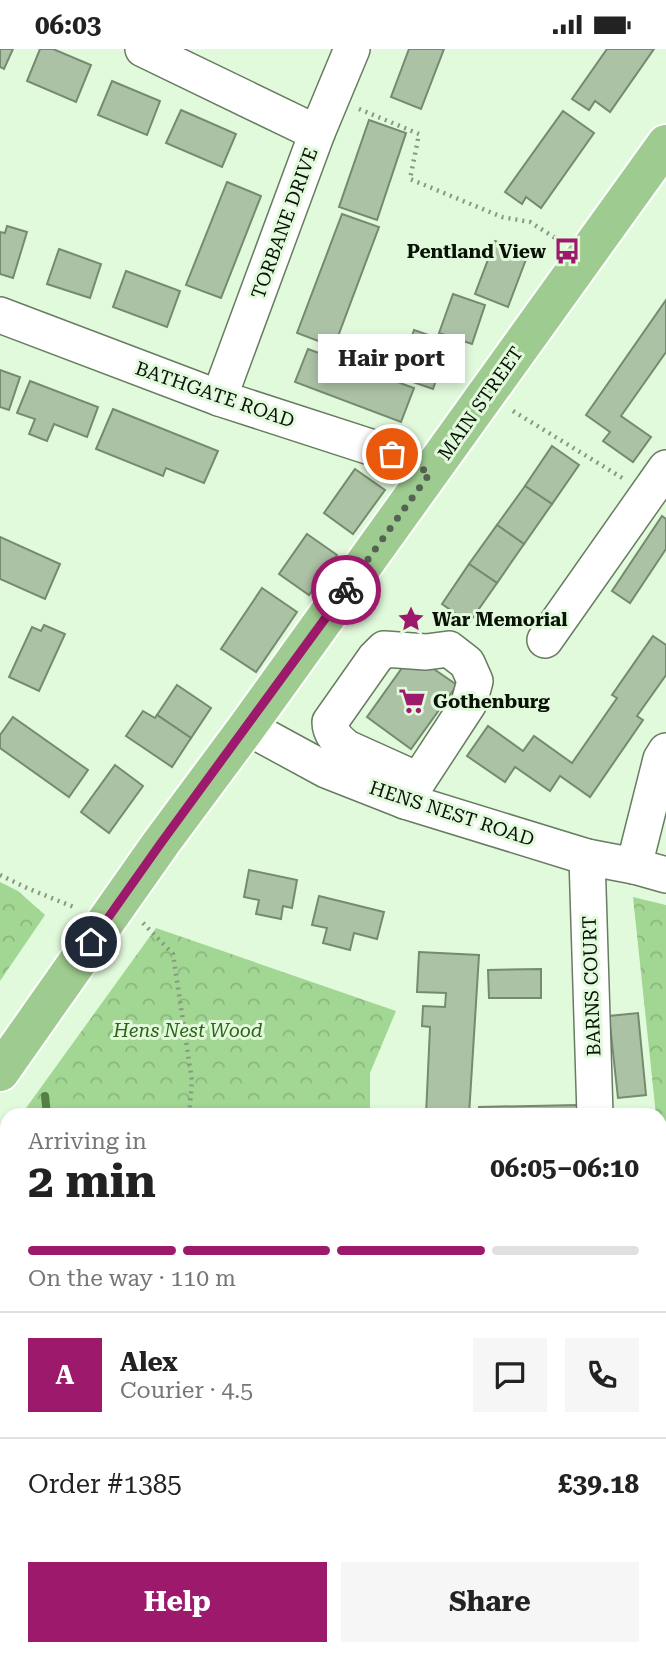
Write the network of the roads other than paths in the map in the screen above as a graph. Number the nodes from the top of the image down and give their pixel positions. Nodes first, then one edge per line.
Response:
1 (143, 49) edge
2 (352, 49) edge
3 (317, 133) junction
4 (666, 143) edge
5 (0, 315) edge
6 (219, 398) junction
7 (430, 473) junction
8 (657, 481) edge
9 (545, 640) dead end
10 (247, 727) junction
11 (666, 751) edge
12 (587, 857) junction
13 (650, 870) edge
14 (0, 1072) edge
15 (595, 1108) edge

1 - 3 street
2 - 3 street, TORBANE DRIVE
3 - 6 street, TORBANE DRIVE
4 - 7 main road, MAIN STREET
5 - 6 street, BATHGATE ROAD
6 - 7 street, BATHGATE ROAD
7 - 10 main road, MAIN STREET
8 - 9 street
10 - 12 street, HENS NEST ROAD
10 - 14 main road, MAIN STREET
11 - 13 street
12 - 13 street, HENS NEST ROAD
12 - 15 street, BARNS COURT

